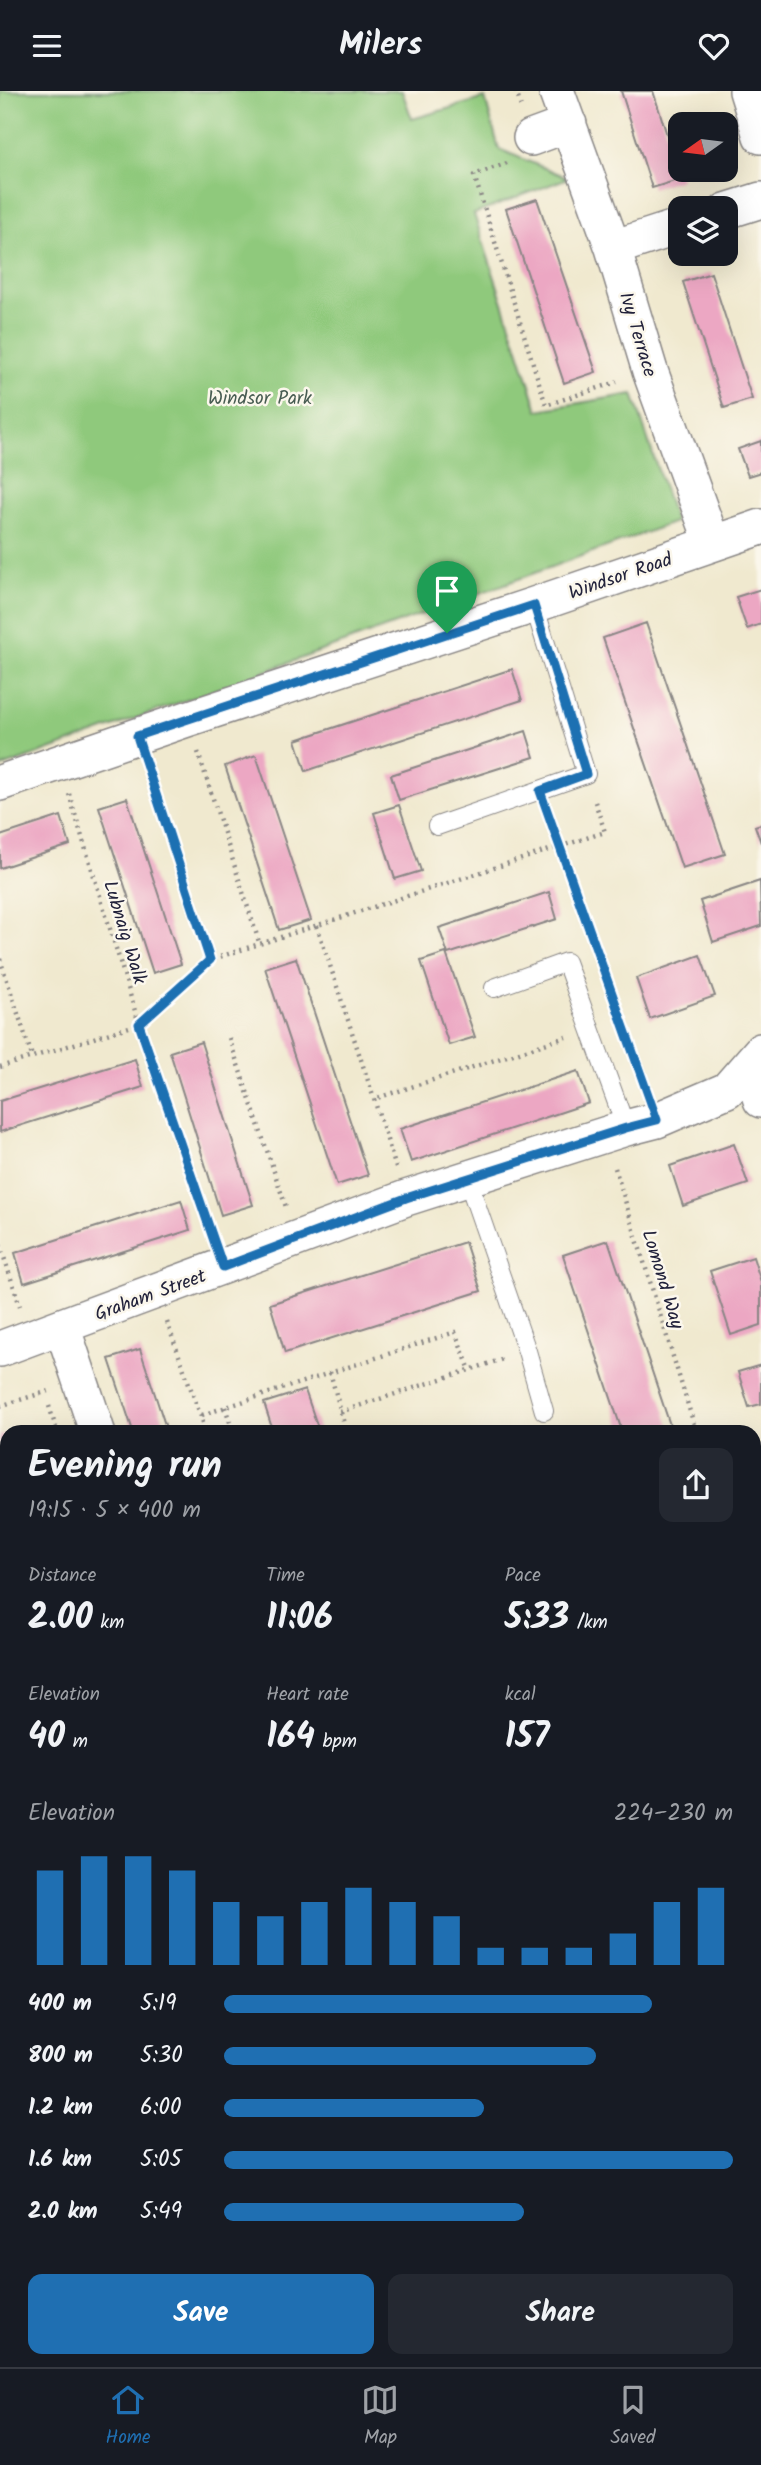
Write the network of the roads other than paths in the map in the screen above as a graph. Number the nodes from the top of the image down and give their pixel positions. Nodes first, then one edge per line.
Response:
1 (747, 91) edge
2 (761, 136) edge
3 (531, 138) road end
4 (761, 200) edge
5 (738, 207) edge
6 (668, 230) edge
7 (613, 249) junction
8 (761, 527) edge
9 (712, 542) junction
10 (534, 605) junction
11 (0, 783) edge
12 (437, 826) dead end
13 (494, 988) dead end
14 (756, 1058) edge
15 (761, 1100) edge
16 (630, 1127) junction
17 (467, 1178) junction
18 (62, 1326) junction
19 (0, 1349) edge
20 (544, 1411) dead end
21 (95, 1425) edge

1 - 2 street
3 - 7 street, Ivy Terrace
4 - 5 street
6 - 7 street
7 - 9 street, Ivy Terrace
8 - 9 street, Windsor Road
9 - 10 street, Windsor Road
10 - 11 street, Windsor Road
10 - 12 lane
13 - 16 lane
14 - 15 street
14 - 16 street, Graham Street
16 - 17 street, Graham Street
17 - 18 street, Graham Street
17 - 20 lane
18 - 19 street, Graham Street
18 - 21 street

